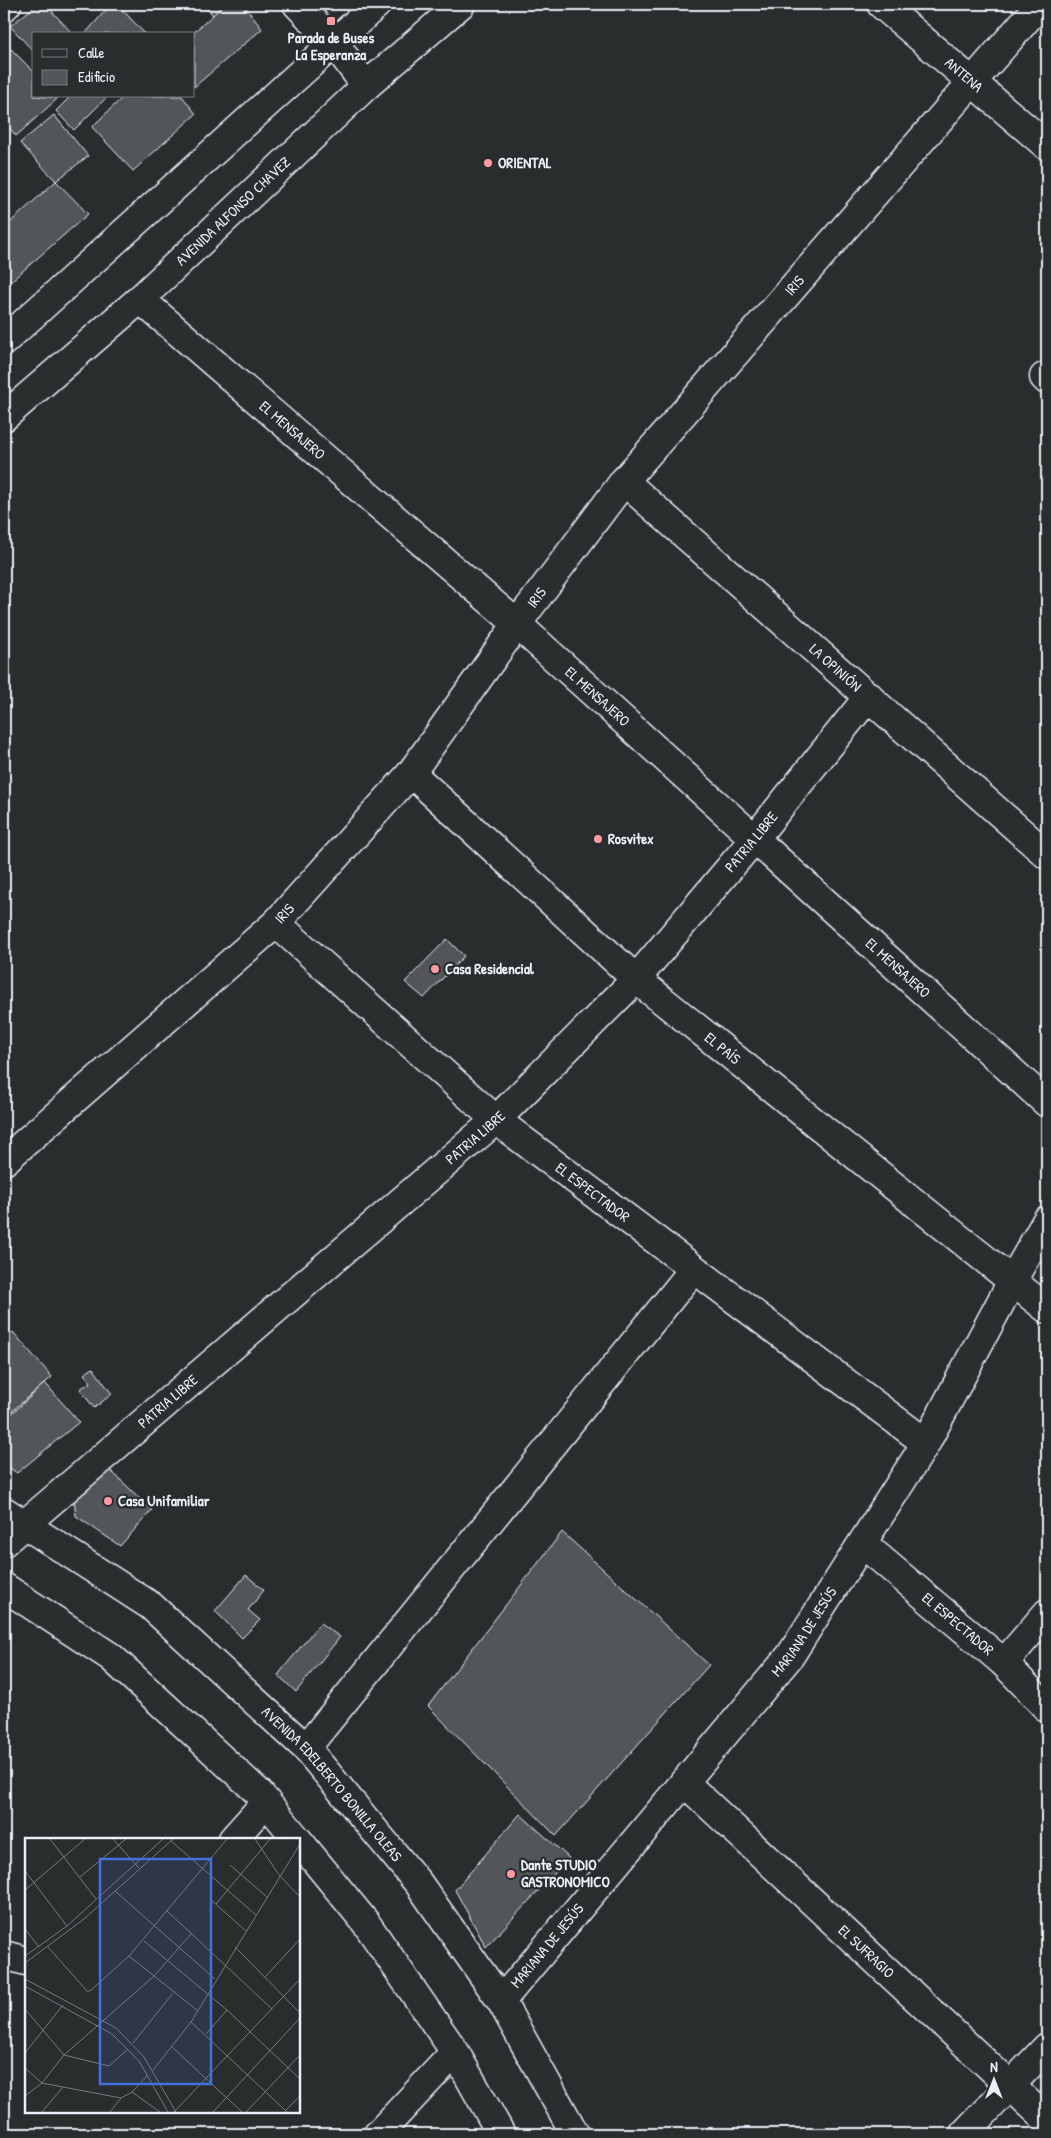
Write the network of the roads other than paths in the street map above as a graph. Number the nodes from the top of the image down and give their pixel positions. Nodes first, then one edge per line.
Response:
1 (7, 4) edge
2 (297, 4) edge
3 (377, 4) edge
4 (461, 4) edge
5 (881, 4) edge
6 (1040, 4) edge
7 (4, 6) edge
8 (334, 43) junction
9 (973, 83) junction
10 (366, 86) junction
11 (1047, 146) edge
12 (140, 299) junction
13 (4, 341) edge
14 (4, 418) edge
15 (624, 481) junction
16 (517, 624) junction
17 (869, 696) junction
18 (411, 773) junction
19 (755, 838) junction
20 (1047, 855) edge
21 (276, 923) junction
22 (636, 980) junction
23 (1047, 1102) edge
24 (496, 1120) junction
25 (4, 1161) edge
26 (1047, 1220) edge
27 (694, 1269) junction
28 (1012, 1281) junction
29 (1047, 1309) edge
30 (926, 1443) junction
31 (14, 1517) edge
32 (4, 1542) edge
33 (863, 1544) junction
34 (4, 1587) edge
35 (1047, 1614) edge
36 (1004, 1663) junction
37 (1047, 1708) edge
38 (306, 1748) junction
39 (684, 1782) junction
40 (266, 1802) junction
41 (235, 1838) edge
42 (296, 1838) edge
43 (300, 1842) edge
44 (4, 1955) edge
45 (25, 1961) edge
46 (501, 2001) junction
47 (1047, 2047) edge
48 (455, 2052) junction
49 (1010, 2086) junction
50 (1047, 2120) edge
51 (378, 2134) edge
52 (501, 2134) edge
53 (575, 2134) edge
54 (964, 2134) edge

1 - 7 street
2 - 8 street
3 - 8 street
4 - 10 street, AVENIDA ALFONSO CHAVEZ
5 - 9 street, ANTENA
6 - 9 street, IRIS
8 - 10 street
8 - 13 street
9 - 11 street, ANTENA
9 - 15 street, IRIS
10 - 12 street, AVENIDA ALFONSO CHAVEZ
12 - 14 street, AVENIDA ALFONSO CHAVEZ
12 - 16 street, EL MENSAJERO
15 - 16 street, IRIS
15 - 17 street, LA OPINIÓN
16 - 18 street, IRIS
16 - 19 street, EL MENSAJERO
17 - 19 street, PATRIA LIBRE
17 - 20 street, LA OPINIÓN
18 - 21 street, IRIS
18 - 22 street, EL PAÍS
19 - 22 street, PATRIA LIBRE
19 - 23 street, EL MENSAJERO
21 - 24 street, EL ESPECTADOR
21 - 25 street, IRIS
22 - 24 street, PATRIA LIBRE
22 - 28 street, EL PAÍS
24 - 27 street, EL ESPECTADOR
24 - 31 street, PATRIA LIBRE
26 - 28 street, MARIANA DE JESÚS
27 - 30 street, EL ESPECTADOR
27 - 38 street
28 - 29 street, EL PAÍS
28 - 30 street, MARIANA DE JESÚS
30 - 33 street, MARIANA DE JESÚS
31 - 32 street, PATRIA LIBRE
31 - 38 street, AVENIDA EDELBERTO BONILLA OLEAS
33 - 36 street, EL ESPECTADOR
33 - 39 street, MARIANA DE JESÚS
34 - 40 street
35 - 36 street
36 - 37 street, EL ESPECTADOR
38 - 46 street, AVENIDA EDELBERTO BONILLA OLEAS
39 - 46 street, MARIANA DE JESÚS
39 - 49 street, EL SUFRAGIO
40 - 41 street
40 - 42 street
43 - 48 street
44 - 45 street
46 - 53 street, AVENIDA EDELBERTO BONILLA OLEAS
47 - 49 street
48 - 51 street
48 - 52 street
49 - 50 street, EL SUFRAGIO
49 - 54 street

